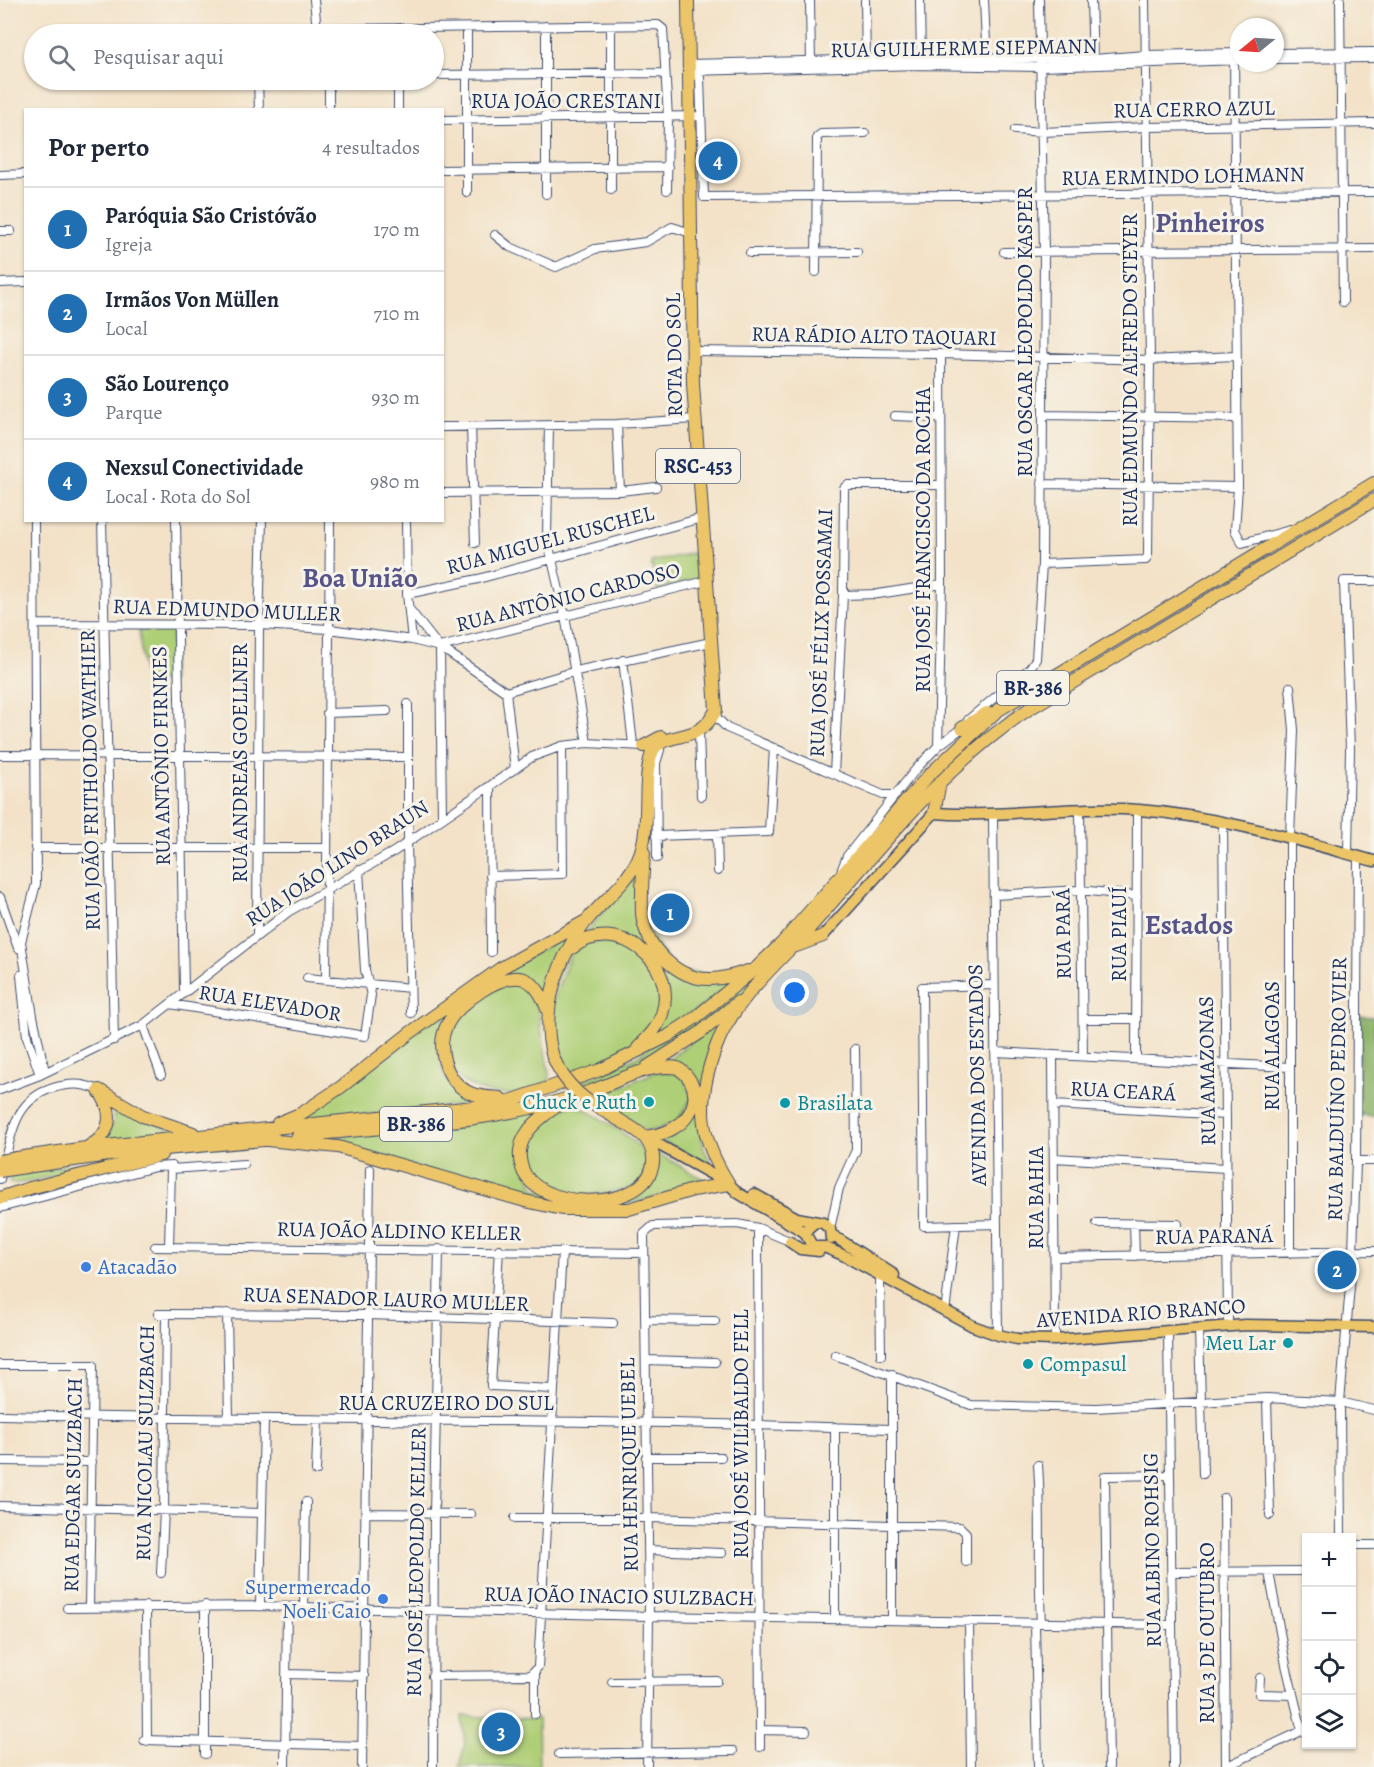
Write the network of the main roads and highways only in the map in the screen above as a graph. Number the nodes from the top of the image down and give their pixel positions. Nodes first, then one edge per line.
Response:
1 (688, 0) edge
2 (1374, 483) edge
3 (1374, 500) edge
4 (997, 711) junction
5 (698, 731) junction
6 (958, 731) road end
7 (650, 744) junction
8 (942, 777) junction
9 (646, 805) junction
10 (934, 813) junction
11 (644, 844) junction
12 (1374, 861) edge
13 (587, 920) junction
14 (823, 936) joint
15 (569, 950) junction
16 (790, 950) junction
17 (754, 969) junction
18 (755, 987) junction
19 (548, 1011) junction
20 (627, 1057) junction
21 (636, 1074) junction
22 (513, 1100) junction
23 (564, 1101) junction
24 (265, 1134) junction
25 (200, 1135) junction
26 (645, 1137) junction
27 (86, 1148) junction
28 (189, 1148) junction
29 (0, 1161) edge
30 (18, 1163) junction
31 (0, 1171) edge
32 (74, 1177) junction
33 (729, 1184) junction
34 (59, 1192) road end
35 (0, 1198) edge
36 (814, 1223) junction
37 (831, 1232) junction
38 (806, 1234) junction
39 (788, 1241) road end
40 (824, 1249) junction
41 (946, 1309) junction
42 (1374, 1321) edge
43 (1347, 1322) junction
44 (1374, 1327) edge
45 (1055, 1337) junction

1 - 5 highway, ROTA DO SOL / RSC-453
2 - 4 highway, BR-386
3 - 8 highway, BR-386
4 - 6 highway
4 - 17 highway, BR-386
5 - 7 highway
5 - 7 highway
7 - 9 highway
7 - 9 highway
8 - 10 highway
8 - 16 highway, BR-386
9 - 11 highway
10 - 12 main road
10 - 14 main road
11 - 13 highway
11 - 17 highway
13 - 15 highway
13 - 24 highway
14 - 16 highway
15 - 19 highway
15 - 20 highway
16 - 18 highway, BR-386
17 - 20 highway, BR-386
18 - 21 highway, BR-386
18 - 33 highway
19 - 22 highway
19 - 26 highway, bridge
20 - 22 highway, BR-386
21 - 23 highway, BR-386
21 - 26 highway
22 - 24 highway, BR-386
23 - 24 highway, BR-386
23 - 26 highway
24 - 25 highway, BR-386
24 - 28 highway, BR-386
24 - 33 highway
25 - 27 highway, BR-386
25 - 27 highway
26 - 33 main road
27 - 30 highway, BR-386
28 - 30 highway, BR-386
28 - 32 highway
29 - 30 highway, BR-386, bridge
30 - 31 highway, BR-386, bridge
32 - 34 highway
32 - 35 highway
33 - 36 main road, AVENIDA RIO BRANCO
33 - 38 main road
36 - 37 main road, AVENIDA RIO BRANCO
36 - 38 main road
37 - 40 main road
37 - 41 main road, AVENIDA RIO BRANCO
38 - 40 main road
39 - 40 main road
40 - 41 main road, AVENIDA RIO BRANCO
41 - 45 main road, AVENIDA RIO BRANCO
42 - 43 main road, AVENIDA RIO BRANCO
43 - 44 main road, AVENIDA RIO BRANCO
43 - 45 main road, AVENIDA RIO BRANCO
43 - 45 main road, AVENIDA RIO BRANCO

